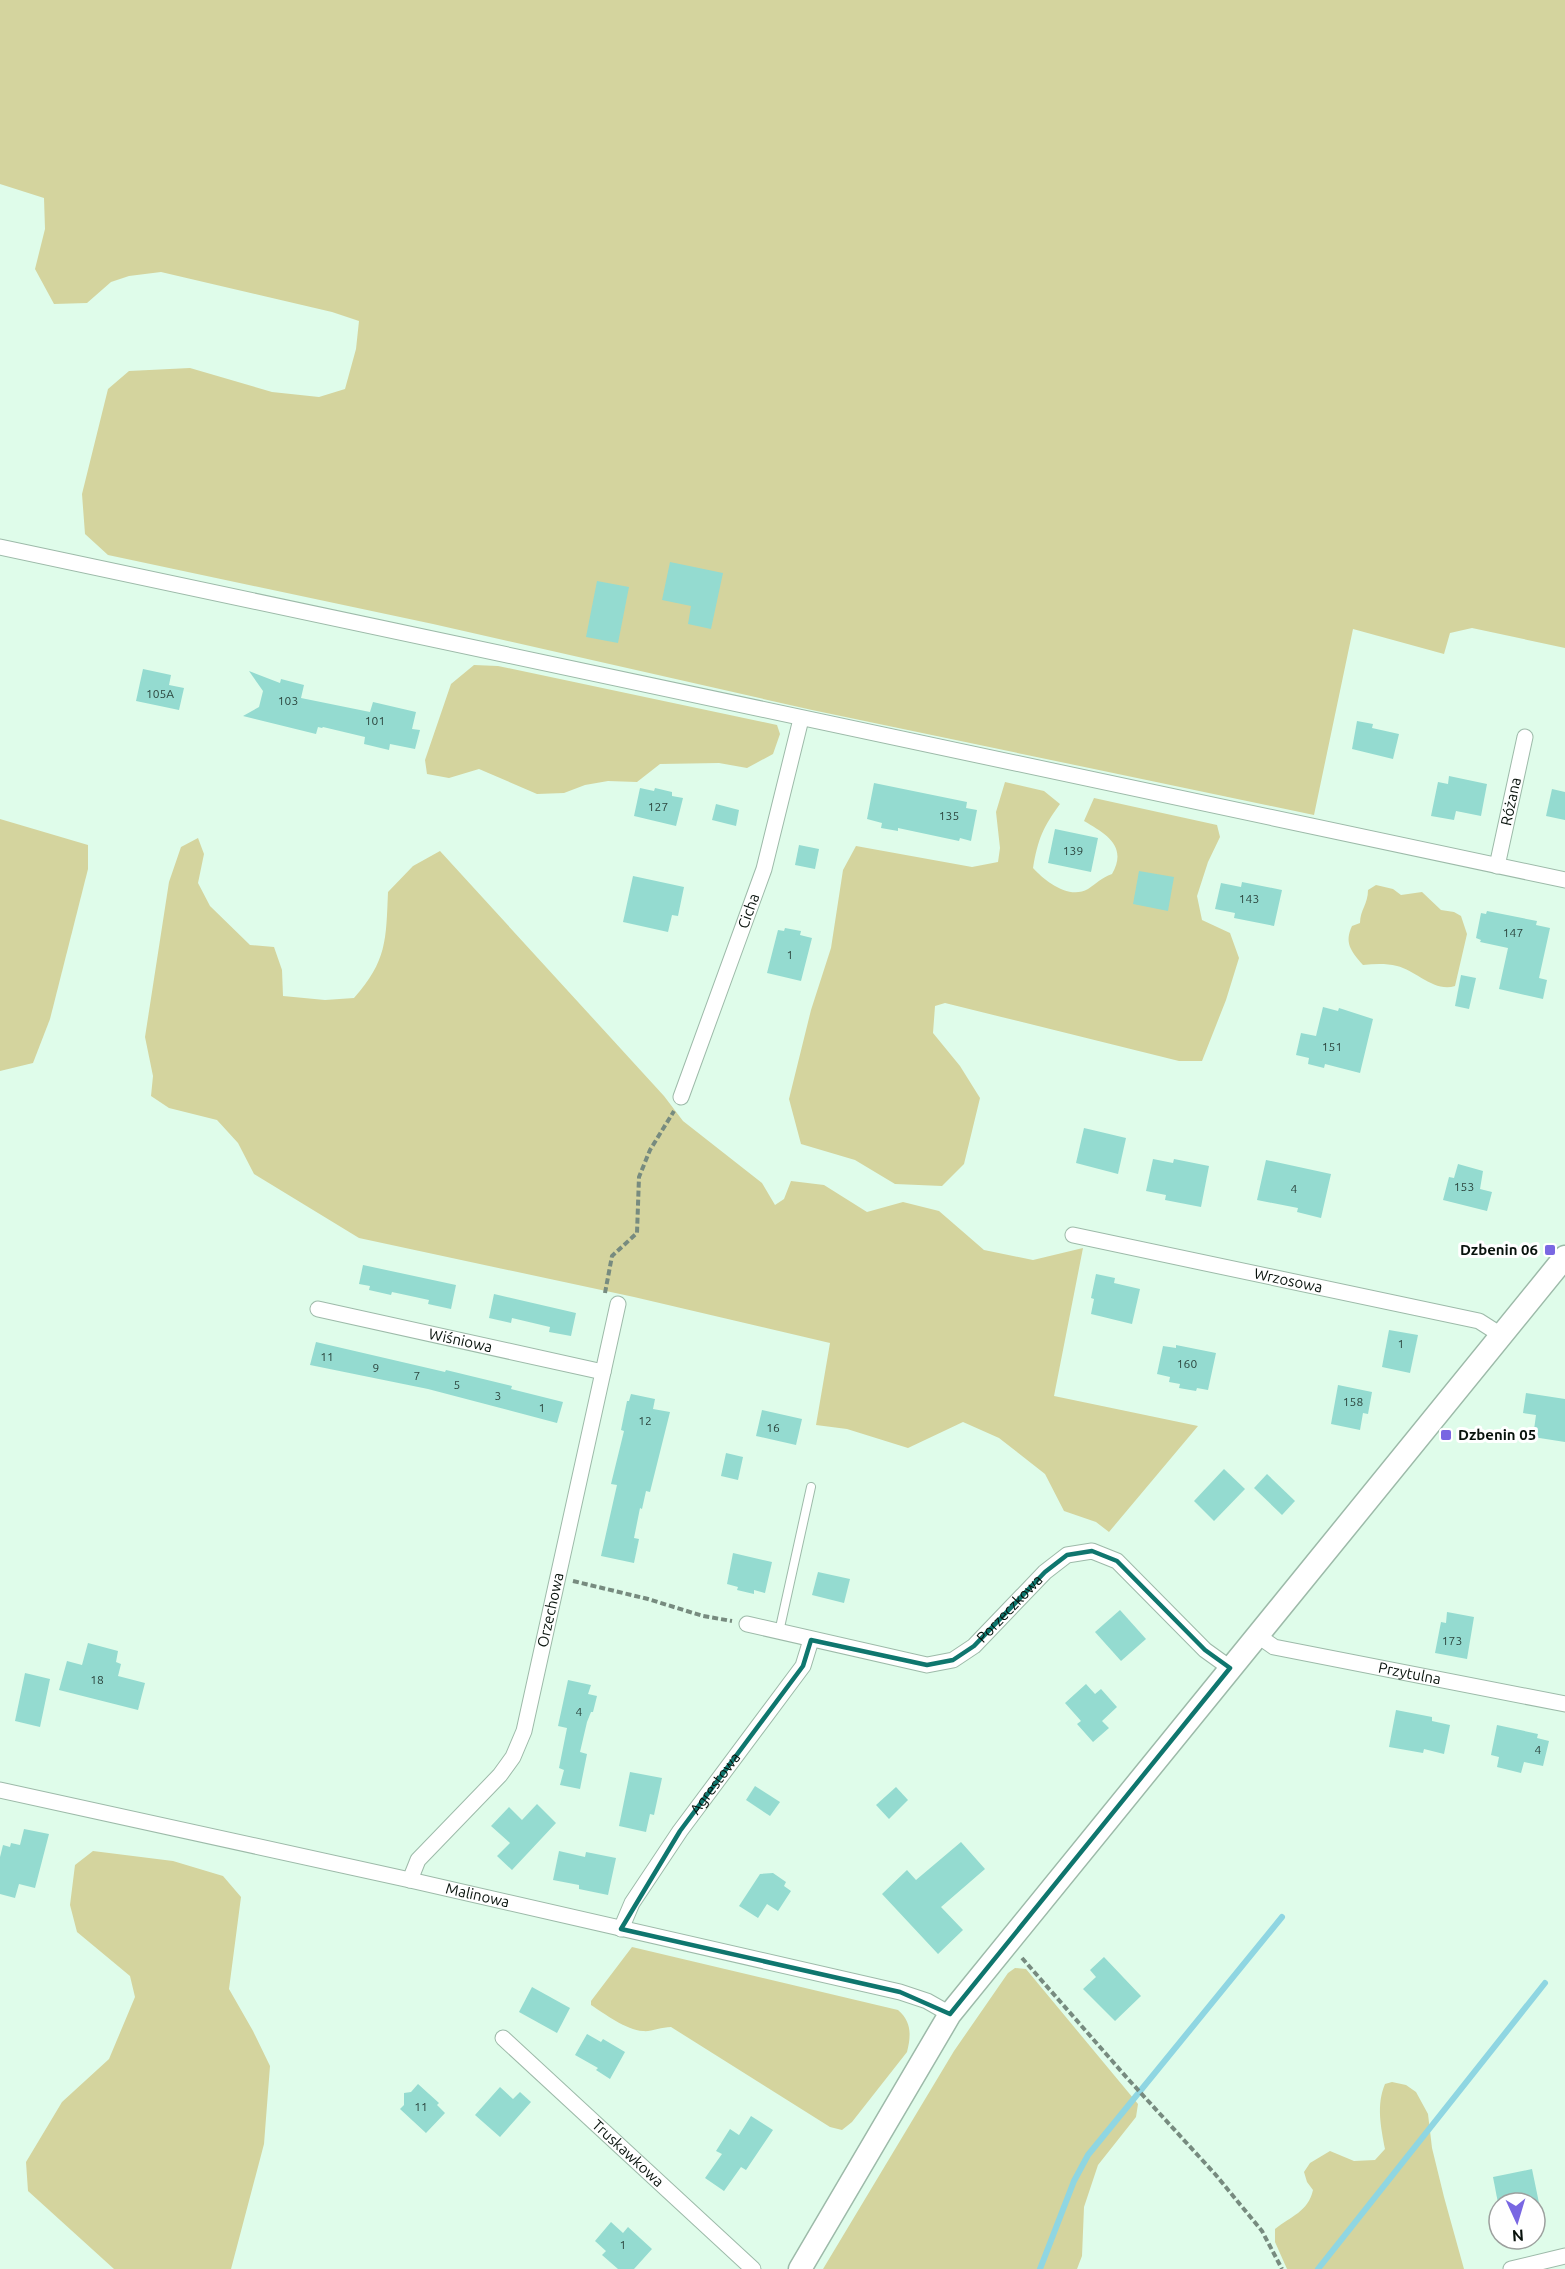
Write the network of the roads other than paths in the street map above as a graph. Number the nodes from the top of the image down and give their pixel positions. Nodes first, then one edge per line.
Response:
1 (0, 547) edge
2 (801, 718) junction
3 (1526, 737) dead end
4 (1497, 866) junction
5 (1565, 880) edge
6 (681, 1097) road end
7 (1073, 1235) dead end
8 (1565, 1257) edge
9 (611, 1302) road end
10 (318, 1309) dead end
11 (1501, 1335) junction
12 (603, 1372) junction
13 (811, 1487) dead end
14 (747, 1624) road end
15 (779, 1632) junction
16 (1257, 1635) junction
17 (812, 1640) junction
18 (1230, 1668) junction
19 (1565, 1704) edge
20 (0, 1790) edge
21 (410, 1881) junction
22 (621, 1929) junction
23 (950, 2014) junction
24 (503, 2038) dead end
25 (1565, 2256) edge
26 (753, 2269) edge
27 (800, 2269) edge
28 (1511, 2269) edge

1 - 2 street
2 - 4 street
2 - 6 street, Cicha
3 - 4 street, Różana
4 - 5 street
7 - 11 street, Wrzosowa
8 - 11 street
9 - 12 street, Orzechowa
10 - 12 street, Wiśniowa
11 - 16 street
12 - 21 street, Orzechowa
13 - 15 lane
14 - 15 street, Porzeczkowa
15 - 17 street, Porzeczkowa
16 - 18 street
16 - 19 street, Przytulna
17 - 18 street, Porzeczkowa
17 - 22 street, Agrestowa
18 - 23 street
20 - 21 street, Malinowa
21 - 22 street, Malinowa
22 - 23 street, Malinowa
23 - 27 street
24 - 26 street, Truskawkowa
25 - 28 street

